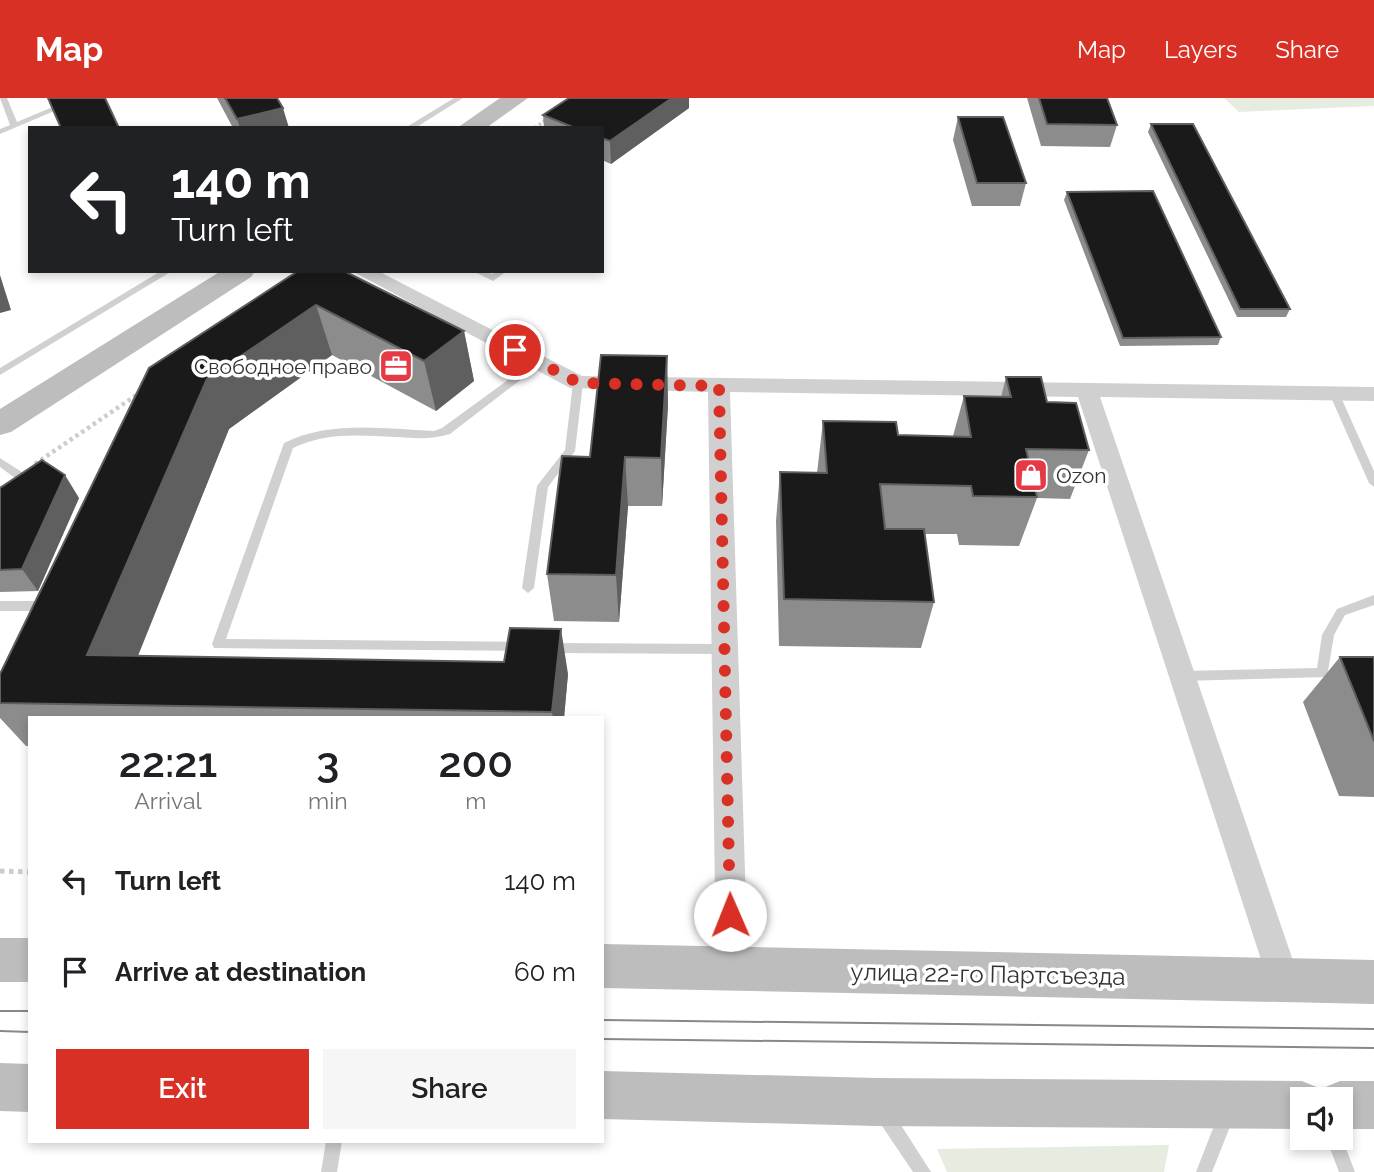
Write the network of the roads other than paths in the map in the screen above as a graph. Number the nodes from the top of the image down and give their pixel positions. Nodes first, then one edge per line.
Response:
1 (3, 98) edge
2 (81, 98) edge
3 (459, 98) edge
4 (516, 98) edge
5 (483, 124) edge
6 (14, 125) junction
7 (412, 126) edge
8 (0, 132) edge
9 (165, 273) edge
10 (238, 273) edge
11 (366, 273) edge
12 (482, 273) edge
13 (500, 273) edge
14 (537, 362) junction
15 (0, 372) edge
16 (579, 383) junction
17 (719, 386) junction
18 (1087, 391) junction
19 (1334, 393) junction
20 (1374, 394) edge
21 (0, 424) edge
22 (0, 462) edge
23 (1374, 483) edge
24 (21, 489) edge
25 (528, 588) dead end
26 (1374, 600) edge
27 (0, 606) edge
28 (49, 606) edge
29 (723, 649) junction
30 (1181, 676) junction
31 (0, 960) edge
32 (28, 960) edge
33 (604, 967) edge
34 (732, 968) junction
35 (1284, 981) junction
36 (1374, 982) edge
37 (0, 1087) edge
38 (28, 1088) edge
39 (604, 1095) edge
40 (876, 1102) junction
41 (1232, 1104) junction
42 (1290, 1105) edge
43 (1353, 1105) edge
44 (1374, 1105) edge
45 (334, 1143) edge
46 (1339, 1150) edge
47 (329, 1172) edge
48 (923, 1172) edge
49 (1204, 1172) edge
50 (1347, 1172) edge

1 - 6 lane
2 - 6 lane
3 - 7 lane
4 - 5 main road
6 - 8 lane
9 - 15 lane
10 - 21 main road
11 - 14 street
12 - 13 lane
14 - 16 street
14 - 29 lane
16 - 17 street
16 - 25 lane
17 - 18 street
17 - 29 street
18 - 19 street
18 - 30 street
19 - 20 street
19 - 23 lane
22 - 24 lane
26 - 30 lane
27 - 28 lane
29 - 34 street
30 - 35 street
31 - 32 main road
33 - 34 main road, улица 22-го Партсъезда
34 - 35 main road, улица 22-го Партсъезда
35 - 36 main road, улица 22-го Партсъезда
37 - 38 main road
39 - 40 main road
40 - 41 main road
40 - 48 lane
41 - 42 main road
41 - 49 lane
43 - 44 main road
45 - 47 lane
46 - 50 lane

